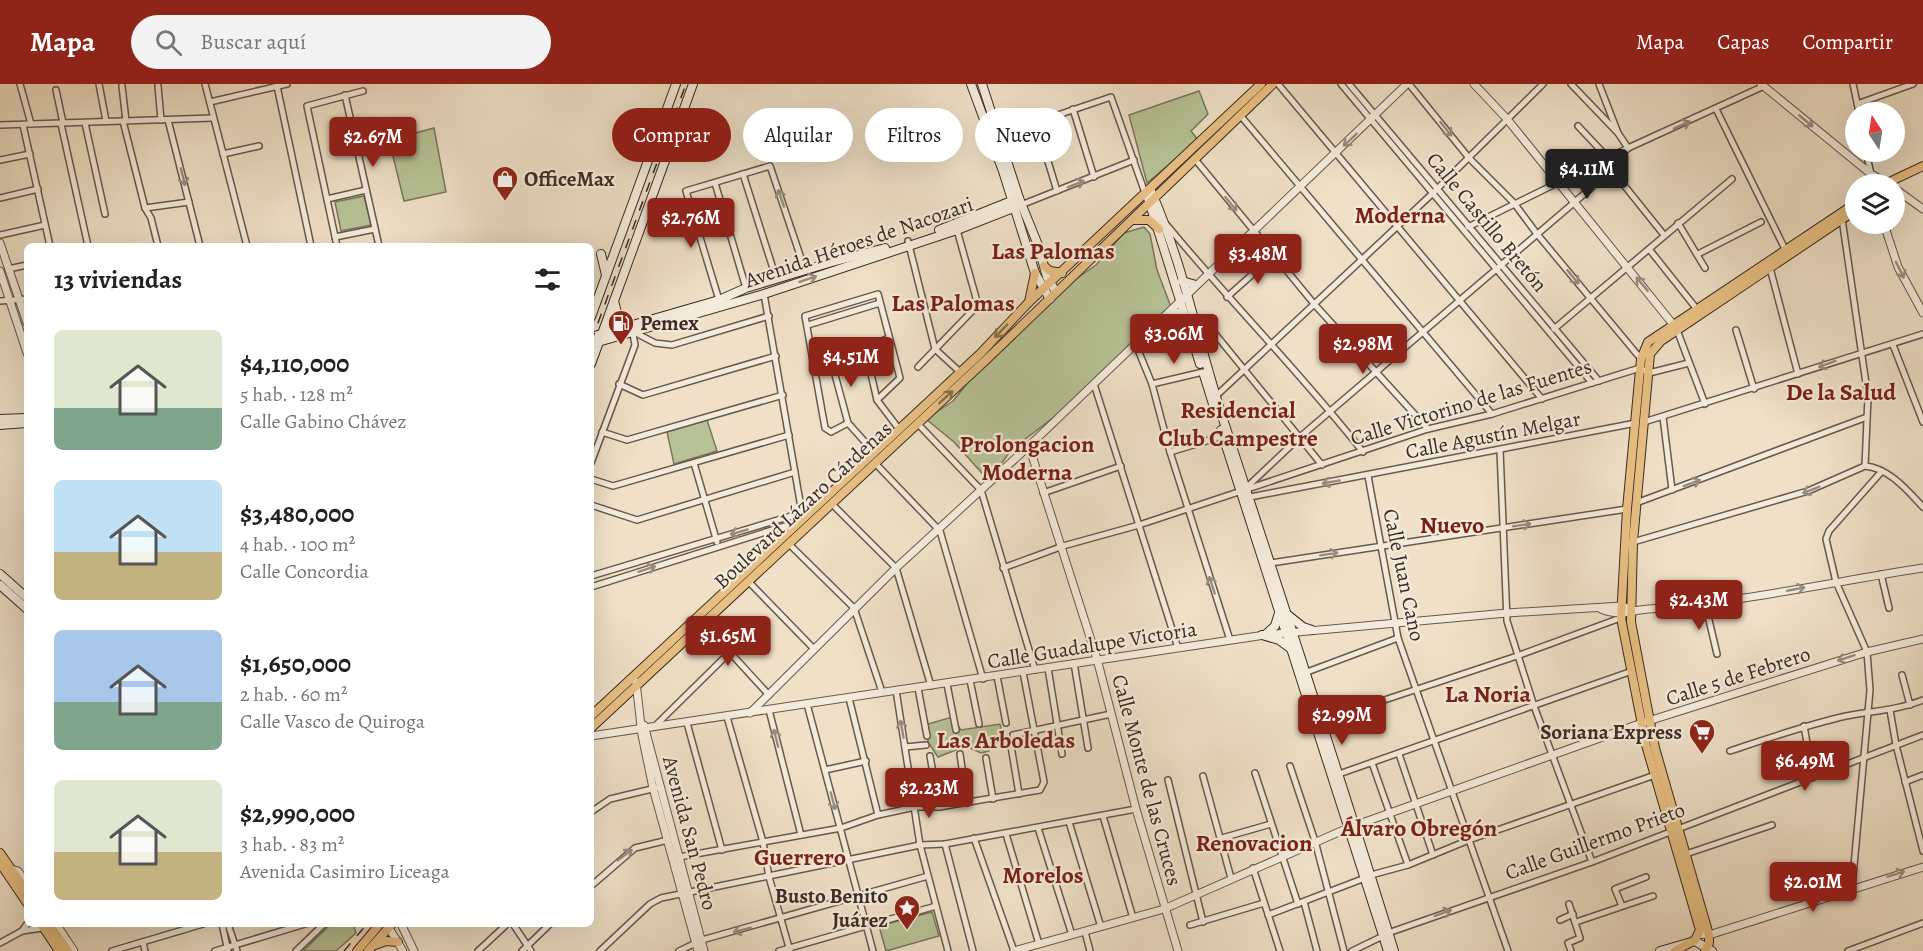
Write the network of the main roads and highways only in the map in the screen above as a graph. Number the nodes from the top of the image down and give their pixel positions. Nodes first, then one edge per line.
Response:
1 (676, 84) edge
2 (693, 84) edge
3 (971, 84) edge
4 (982, 84) edge
5 (1261, 84) edge
6 (1273, 84) edge
7 (1923, 166) edge
8 (1923, 172) edge
9 (1905, 176) edge
10 (1905, 179) edge
11 (1148, 193) junction
12 (1016, 203) junction
13 (1845, 210) edge
14 (1845, 217) edge
15 (1132, 220) junction
16 (1159, 229) junction
17 (909, 243) junction
18 (601, 254) dead end
19 (1044, 266) junction
20 (1035, 273) junction
21 (1062, 273) junction
22 (606, 275) junction
23 (1182, 281) junction
24 (1196, 285) road end
25 (1047, 287) junction
26 (1053, 295) junction
27 (1184, 296) junction
28 (614, 300) junction
29 (1029, 302) junction
30 (594, 309) edge
31 (1167, 315) road end
32 (1190, 318) junction
33 (1676, 327) junction
34 (632, 329) junction
35 (602, 333) junction
36 (594, 336) edge
37 (595, 343) edge
38 (1643, 366) junction
39 (24, 418) edge
40 (0, 419) edge
41 (24, 423) edge
42 (1640, 423) junction
43 (0, 425) edge
44 (1243, 489) junction
45 (0, 574) edge
46 (0, 585) edge
47 (24, 595) edge
48 (24, 606) edge
49 (1282, 611) junction
50 (1627, 612) junction
51 (1312, 630) road end
52 (1289, 632) junction
53 (1291, 648) junction
54 (594, 713) edge
55 (1646, 722) junction
56 (594, 725) edge
57 (1351, 827) junction
58 (1675, 830) junction
59 (0, 853) edge
60 (0, 863) edge
61 (24, 894) edge
62 (24, 896) edge
63 (44, 927) edge
64 (45, 927) edge
65 (377, 927) edge
66 (387, 927) edge
67 (1705, 934) junction
68 (1386, 935) junction
69 (398, 942) road end
70 (1687, 946) edge
71 (371, 948) edge
72 (1707, 950) edge
73 (57, 951) edge
74 (68, 951) edge
75 (357, 951) edge
76 (1388, 951) edge
77 (1394, 951) edge
78 (1660, 951) edge
79 (1675, 951) edge

1 - 22 main road
2 - 28 main road
3 - 12 main road
4 - 12 main road
5 - 11 main road, Boulevard Lázaro Cárdenas
6 - 11 main road, Boulevard Lázaro Cárdenas
7 - 9 main road
8 - 10 main road
11 - 15 main road, Boulevard Lázaro Cárdenas
11 - 16 main road
11 - 21 main road, Boulevard Lázaro Cárdenas
11 - 23 main road
12 - 17 main road, Avenida Héroes de Nacozari
12 - 17 main road, Avenida Héroes de Nacozari
12 - 19 main road
12 - 20 main road
13 - 33 main road
14 - 33 main road
15 - 16 main road
15 - 26 main road, Boulevard Lázaro Cárdenas
16 - 27 main road
34 -> 17 main road, Avenida Héroes de Nacozari
17 - 34 main road, Avenida Héroes de Nacozari
18 - 22 main road
19 - 21 main road
19 - 25 main road
20 - 25 main road
20 - 29 main road
21 - 25 main road, Boulevard Lázaro Cárdenas
22 - 30 main road
23 - 24 main road
23 - 27 main road
25 - 26 main road
25 - 29 main road, Boulevard Lázaro Cárdenas
56 -> 26 main road, Boulevard Lázaro Cárdenas
27 - 32 main road
28 - 34 main road
28 - 35 main road
29 -> 54 main road, Boulevard Lázaro Cárdenas
31 - 32 main road
32 - 44 main road
32 - 44 main road
33 - 38 main road
33 - 38 main road
34 - 35 main road, Avenida Héroes de Nacozari
34 - 37 main road, Avenida Héroes de Nacozari
35 - 36 main road, Avenida Héroes de Nacozari
35 - 37 main road
38 - 42 main road
39 - 40 main road
41 - 43 main road
42 - 50 main road
42 - 50 main road
44 - 49 main road
44 - 49 main road
45 - 47 main road
46 - 48 main road
49 - 51 main road
49 - 52 main road
49 - 53 main road
50 - 55 main road
50 - 55 main road
52 - 53 main road
52 - 57 main road
53 - 57 main road
55 - 58 main road
55 - 58 main road
57 - 68 main road
58 - 67 main road
58 - 67 main road
59 - 61 main road
60 - 62 main road
63 - 73 main road
64 - 74 main road
65 - 75 main road
66 - 71 main road
67 - 70 main road
67 - 72 main road
68 - 76 main road
68 - 77 main road
69 - 71 main road
70 - 72 main road
70 - 78 main road
70 - 79 main road

